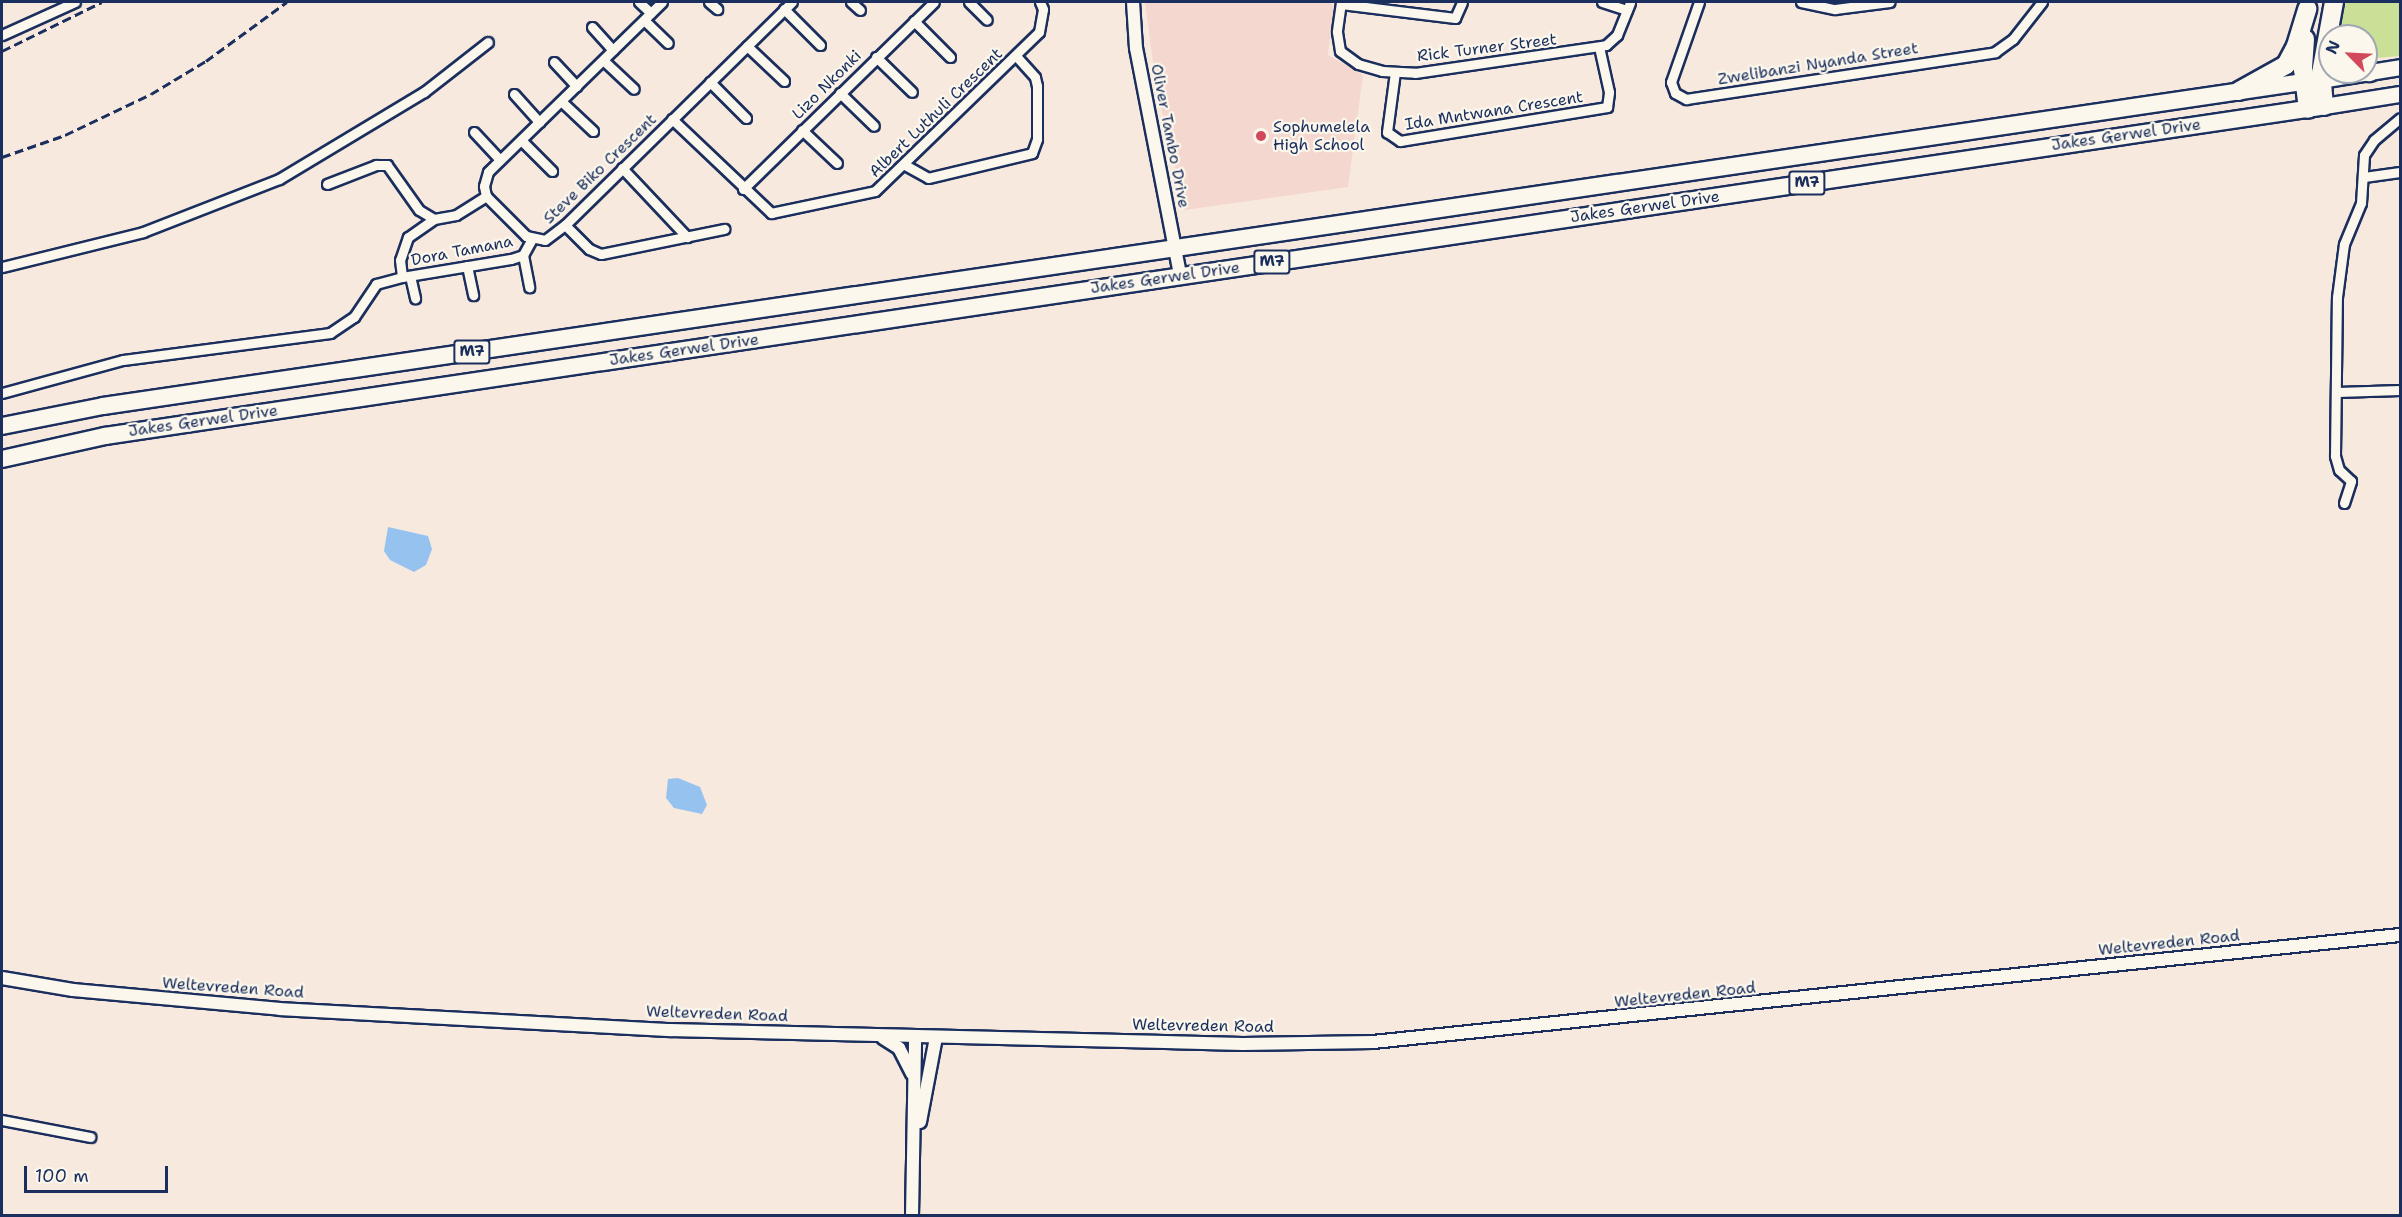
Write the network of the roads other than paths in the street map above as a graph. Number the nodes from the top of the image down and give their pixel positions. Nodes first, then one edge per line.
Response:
1 (75, 2) edge
2 (639, 2) edge
3 (662, 2) edge
4 (709, 2) edge
5 (792, 2) edge
6 (851, 2) edge
7 (934, 2) edge
8 (969, 2) edge
9 (1040, 2) edge
10 (1133, 2) edge
11 (1462, 2) edge
12 (1602, 2) edge
13 (1699, 2) edge
14 (1801, 2) edge
15 (1890, 2) edge
16 (2039, 2) edge
17 (1341, 3) edge
18 (2308, 5) edge
19 (1628, 6) edge
20 (717, 9) dead end
21 (784, 9) junction
22 (860, 10) dead end
23 (647, 17) junction
24 (2332, 19) edge
25 (987, 20) dead end
26 (914, 21) junction
27 (592, 27) dead end
28 (2, 35) edge
29 (488, 42) dead end
30 (668, 43) dead end
31 (820, 45) dead end
32 (747, 46) junction
33 (1599, 47) junction
34 (613, 50) junction
35 (876, 57) junction
36 (951, 57) dead end
37 (1017, 57) junction
38 (603, 60) junction
39 (554, 63) dead end
40 (2400, 67) edge
41 (2378, 70) edge
42 (1395, 72) junction
43 (2318, 80) edge
44 (784, 81) dead end
45 (2312, 81) junction
46 (710, 82) junction
47 (576, 86) junction
48 (634, 89) dead end
49 (2239, 91) junction
50 (912, 92) dead end
51 (840, 93) junction
52 (514, 94) dead end
53 (2400, 94) edge
54 (561, 101) junction
55 (2316, 108) junction
56 (746, 118) dead end
57 (2400, 118) edge
58 (672, 119) junction
59 (539, 122) junction
60 (874, 126) dead end
61 (802, 130) junction
62 (593, 131) dead end
63 (474, 132) dead end
64 (521, 140) junction
65 (500, 160) junction
66 (837, 163) dead end
67 (905, 165) junction
68 (622, 168) junction
69 (552, 171) dead end
70 (2400, 172) edge
71 (2364, 177) junction
72 (327, 184) dead end
73 (743, 189) junction
74 (486, 196) junction
75 (434, 219) junction
76 (565, 225) junction
77 (723, 229) dead end
78 (687, 237) junction
79 (532, 239) junction
80 (1174, 247) junction
81 (523, 255) junction
82 (467, 266) junction
83 (2, 267) edge
84 (1180, 275) junction
85 (406, 277) junction
86 (529, 287) dead end
87 (473, 295) dead end
88 (415, 298) dead end
89 (2400, 390) edge
90 (2337, 392) junction
91 (2, 393) edge
92 (2, 426) edge
93 (2, 459) edge
94 (2344, 503) dead end
95 (2400, 934) edge
96 (2, 978) edge
97 (877, 1036) junction
98 (915, 1037) junction
99 (936, 1037) junction
100 (915, 1084) junction
101 (2, 1120) edge
102 (916, 1135) junction
103 (90, 1137) dead end
104 (912, 1215) edge

1 - 28 street
2 - 23 street
3 - 23 street
4 - 20 street
5 - 21 street, Steve Biko Crescent
6 - 22 street
7 - 26 street, Lizo Nkonki
8 - 25 street
9 - 37 street, Albert Luthuli Crescent
10 - 80 street, Oliver Tambo Drive
11 - 17 street
12 - 19 street
13 - 16 street, Zwelibanzi Nyanda Street
14 - 15 street
17 - 42 street, Rick Turner Street
18 - 45 highway
18 - 49 highway
19 - 33 street
21 - 31 street
21 - 32 street, Steve Biko Crescent
23 - 30 street
23 - 34 street
24 - 45 highway
26 - 35 street, Lizo Nkonki
26 - 36 street
27 - 34 street
29 - 83 street
32 - 44 street
32 - 46 street, Steve Biko Crescent
33 - 42 street, Rick Turner Street
33 - 42 street, Ida Mntwana Crescent
34 - 38 street
35 - 50 street
35 - 51 street, Lizo Nkonki
37 - 67 street, Albert Luthuli Crescent
37 - 67 street
38 - 47 street
38 - 48 street
39 - 47 street
40 - 41 main road, Jakes Gerwel Drive / M7
43 - 45 main road, Jakes Gerwel Drive / M7
45 - 49 highway, Jakes Gerwel Drive / M7
45 - 55 highway
46 - 56 street
46 - 58 street, Steve Biko Crescent
47 - 54 street
49 - 80 highway, Jakes Gerwel Drive / M7
51 - 60 street
51 - 61 street, Lizo Nkonki
52 - 59 street
53 - 55 main road, Jakes Gerwel Drive / M7
54 - 59 street
54 - 62 street
55 - 84 highway, Jakes Gerwel Drive / M7
57 - 71 street
58 - 68 street, Steve Biko Crescent
58 - 73 street, Albert Luthuli Crescent
59 - 64 street
61 - 66 street
61 - 73 street, Lizo Nkonki
63 - 65 street
64 - 65 street
64 - 69 street
65 - 74 street
67 - 73 street, Albert Luthuli Crescent
68 - 76 street, Steve Biko Crescent
68 - 78 street
70 - 71 street
71 - 90 street
72 - 75 street
74 - 75 street
74 - 79 street, Steve Biko Crescent
75 - 85 street, Dora Tamana
76 - 78 street
76 - 79 street, Steve Biko Crescent
77 - 78 street
79 - 81 street, Dora Tamana
80 - 84 street, Oliver Tambo Drive
80 - 92 highway, Jakes Gerwel Drive / M7
81 - 82 street, Dora Tamana
81 - 86 street
82 - 85 street, Dora Tamana
82 - 87 street
84 - 93 highway, Jakes Gerwel Drive / M7
85 - 88 street
85 - 91 street
89 - 90 street
90 - 94 street
95 - 99 street, Weltevreden Road
96 - 97 street, Weltevreden Road
97 - 98 street, Weltevreden Road
97 - 100 street
98 - 99 street, Weltevreden Road
98 - 100 street
99 - 102 street
100 - 102 street
101 - 103 street
102 - 104 street

